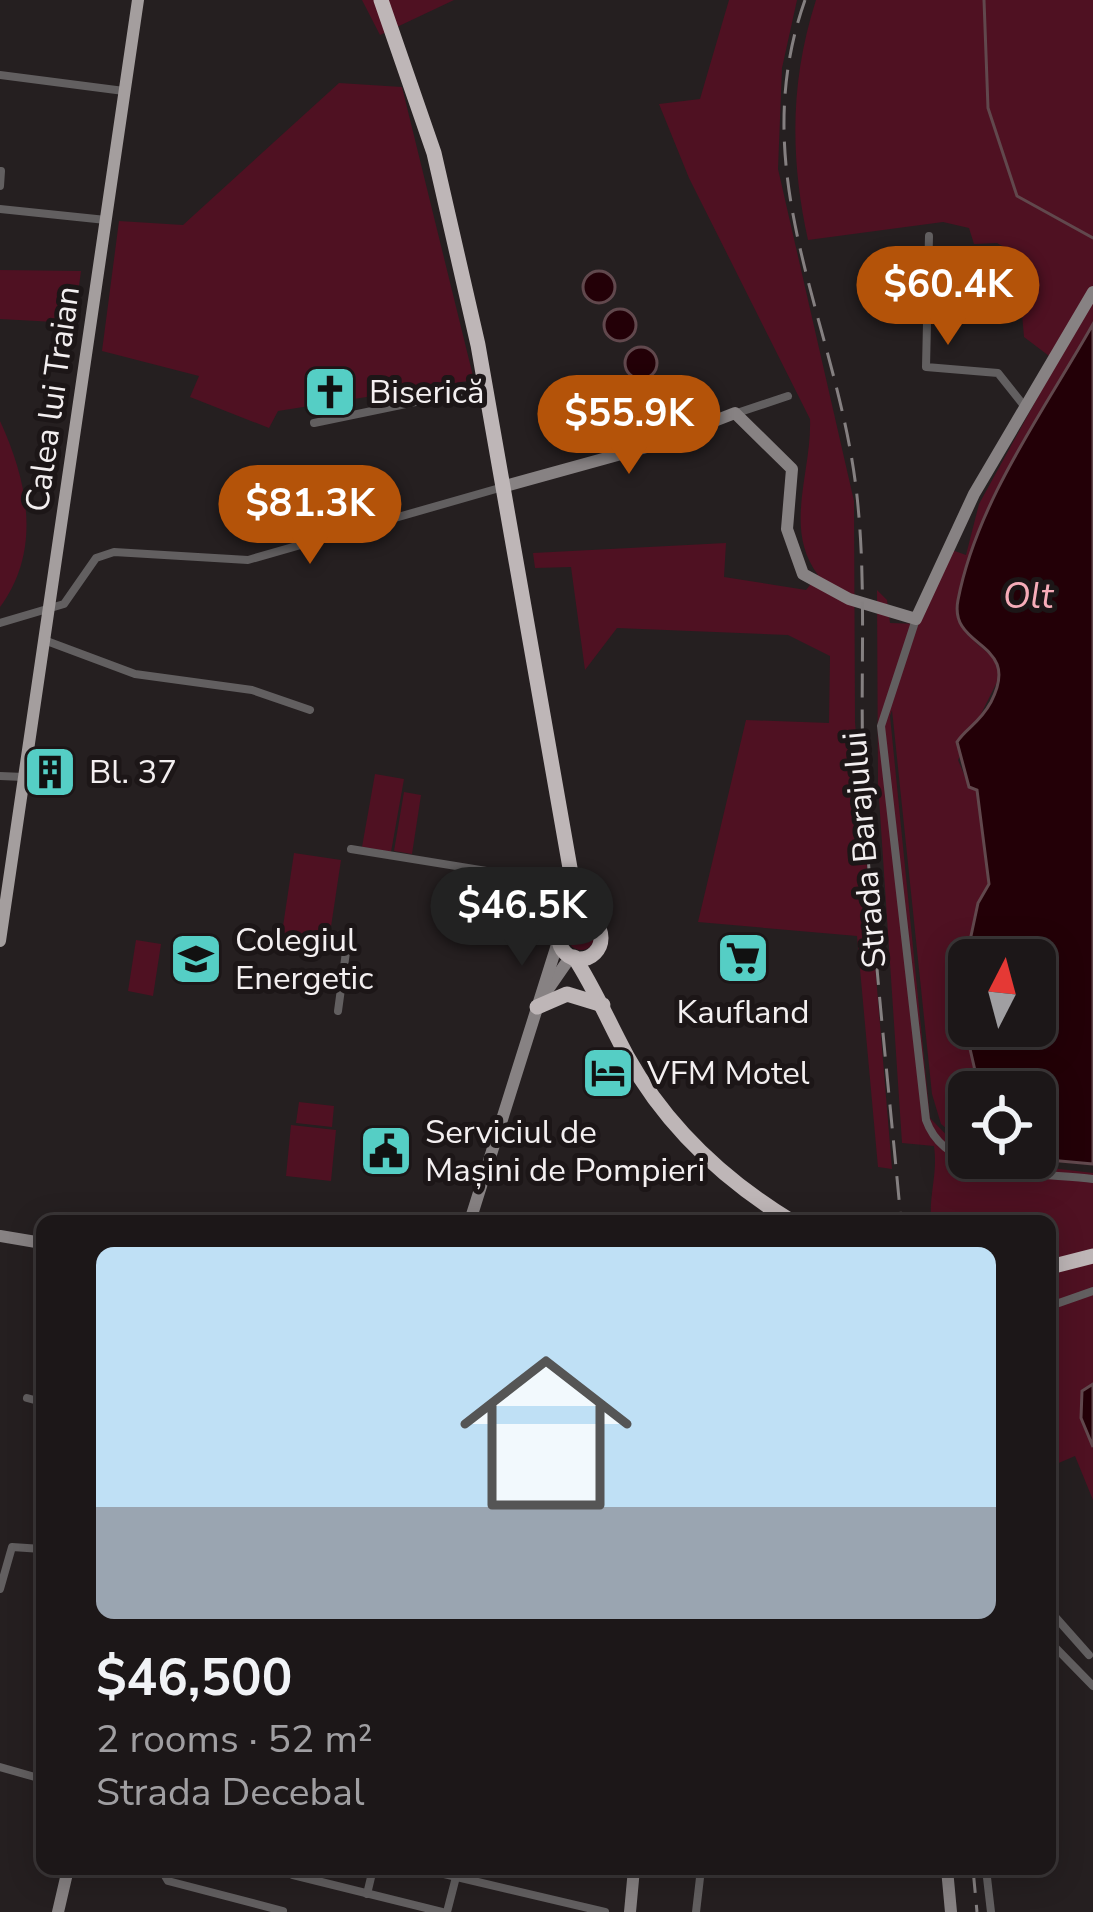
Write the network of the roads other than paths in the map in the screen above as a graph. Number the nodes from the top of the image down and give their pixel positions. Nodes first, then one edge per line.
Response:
1 (138, 0) edge
2 (381, 0) edge
3 (0, 75) edge
4 (125, 91) junction
5 (2, 171) edge
6 (0, 186) edge
7 (0, 209) edge
8 (106, 220) junction
9 (928, 236) dead end
10 (1093, 292) edge
11 (486, 387) junction
12 (788, 397) dead end
13 (1026, 408) junction
14 (735, 413) junction
15 (314, 423) dead end
16 (505, 486) junction
17 (49, 609) junction
18 (916, 620) junction
19 (0, 622) edge
20 (44, 640) junction
21 (310, 710) dead end
22 (0, 776) edge
23 (24, 776) junction
24 (351, 849) dead end
25 (573, 885) junction
26 (589, 919) junction
27 (563, 928) junction
28 (348, 937) dead end
29 (0, 941) edge
30 (599, 947) junction
31 (572, 956) junction
32 (601, 1000) junction
33 (338, 1011) dead end
34 (534, 1015) junction
35 (1093, 1179) edge
36 (472, 1215) edge
37 (782, 1215) edge
38 (0, 1236) edge
39 (36, 1242) edge
40 (1093, 1256) edge
41 (1056, 1265) edge
42 (1093, 1292) edge
43 (1056, 1304) edge
44 (27, 1398) dead end
45 (36, 1400) edge
46 (36, 1549) edge
47 (0, 1589) edge
48 (1056, 1618) edge
49 (1056, 1648) edge
50 (1088, 1655) dead end
51 (1093, 1686) edge
52 (0, 1767) edge
53 (36, 1777) edge
54 (67, 1875) edge
55 (164, 1875) edge
56 (293, 1875) dead end
57 (373, 1875) edge
58 (448, 1875) edge
59 (633, 1875) edge
60 (700, 1875) edge
61 (948, 1875) edge
62 (987, 1875) edge
63 (456, 1877) junction
64 (368, 1894) junction
65 (283, 1911) edge
66 (58, 1912) edge
67 (445, 1912) edge
68 (605, 1912) edge
69 (630, 1912) edge
70 (696, 1912) edge
71 (952, 1912) edge
72 (991, 1912) edge

1 - 4 main road, Calea lui Traian
2 - 11 highway
3 - 4 street
4 - 8 main road, Calea lui Traian
5 - 6 street
7 - 8 street
8 - 17 main road, Calea lui Traian
9 - 13 street
10 - 13 street, Strada Barajului
11 - 15 street
11 - 16 highway
12 - 14 street
13 - 18 street, Strada Barajului
14 - 16 street
14 - 18 street
16 - 17 street
16 - 25 highway
17 - 19 street
17 - 20 main road, Calea lui Traian
18 - 35 street, Strada Barajului
20 - 21 street
20 - 23 main road, Calea lui Traian
22 - 23 street
23 - 29 main road, Calea lui Traian
24 - 25 street
25 - 26 highway
25 - 27 highway
26 - 27 highway
26 - 30 highway
27 - 31 highway
27 - 34 street
28 - 33 street
30 - 31 highway
30 - 32 highway
31 - 32 highway
31 - 34 street
32 - 34 highway
32 - 37 highway
34 - 36 street
38 - 39 street
40 - 41 highway
42 - 43 street
44 - 45 street
46 - 47 street
48 - 50 street
49 - 51 street
52 - 53 street
54 - 66 street
55 - 65 street
56 - 64 street
57 - 64 street
58 - 63 street
59 - 69 street
60 - 70 street
61 - 71 street
62 - 72 street
63 - 67 street
63 - 68 street
64 - 67 street

